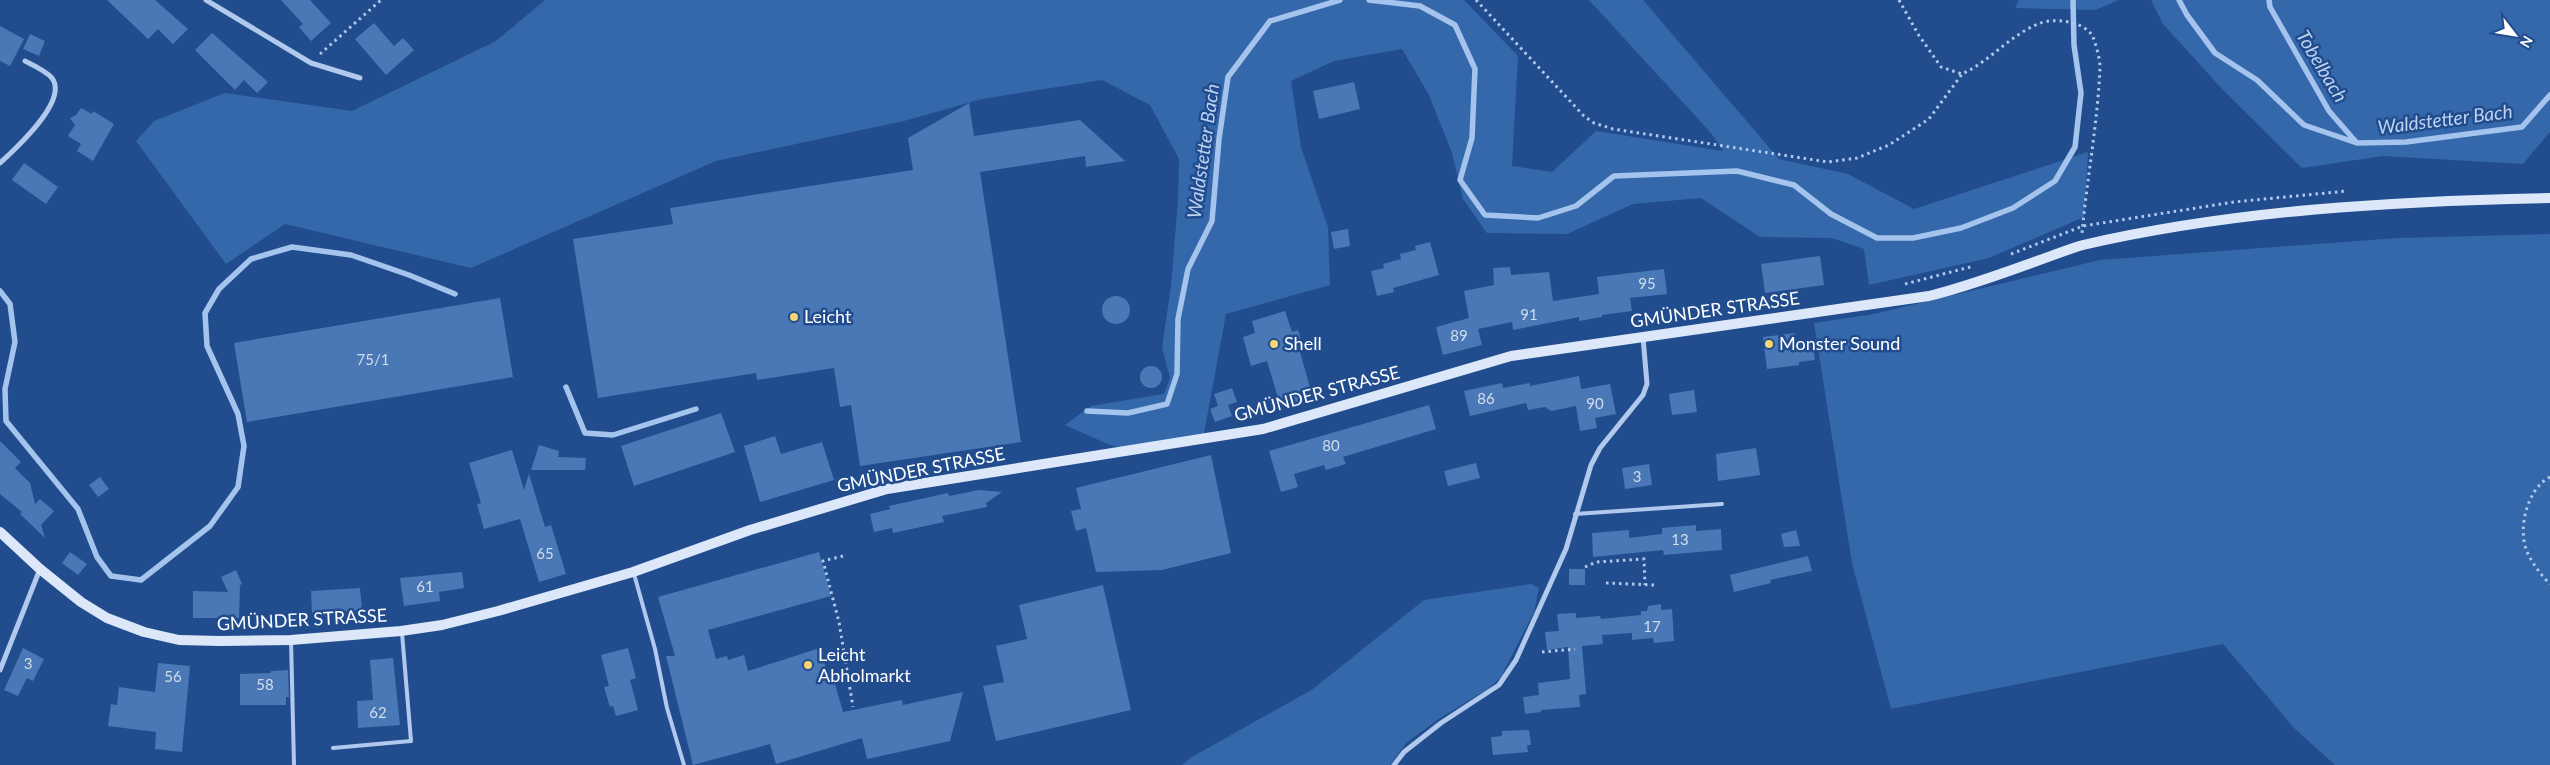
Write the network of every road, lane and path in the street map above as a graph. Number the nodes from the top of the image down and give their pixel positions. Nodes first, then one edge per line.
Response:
1 (206, 0) edge
2 (380, 0) edge
3 (1476, 0) edge
4 (1899, 0) edge
5 (26, 60) dead end
6 (311, 63) junction
7 (1962, 74) junction
8 (360, 78) dead end
9 (0, 164) edge
10 (2550, 198) edge
11 (2081, 246) junction
12 (1643, 336) junction
13 (2550, 477) edge
14 (1722, 504) dead end
15 (1575, 514) junction
16 (0, 532) edge
17 (843, 556) dead end
18 (1585, 567) dead end
19 (40, 569) junction
20 (633, 572) junction
21 (1606, 583) dead end
22 (2550, 584) edge
23 (1645, 585) junction
24 (1654, 587) dead end
25 (401, 631) junction
26 (291, 640) junction
27 (1575, 649) dead end
28 (1542, 652) dead end
29 (0, 670) edge
30 (853, 707) dead end
31 (333, 748) dead end
32 (294, 764) edge
33 (684, 765) edge
34 (1394, 765) edge

1 - 6 street
2 - 6 path
3 - 7 path
4 - 7 path
5 - 9 street
6 - 8 street
7 - 11 path
10 - 11 street, GMÜNDER STRASSE
11 - 12 street, GMÜNDER STRASSE
12 - 15 street
12 - 20 street, GMÜNDER STRASSE
13 - 22 path
14 - 15 lane
15 - 34 street
16 - 19 street, GMÜNDER STRASSE
17 - 30 path
18 - 23 path
19 - 26 street, GMÜNDER STRASSE
19 - 29 street
20 - 25 street, GMÜNDER STRASSE
20 - 33 lane
21 - 23 path
23 - 24 path
25 - 26 street, GMÜNDER STRASSE
25 - 31 lane
26 - 32 lane
27 - 28 path

